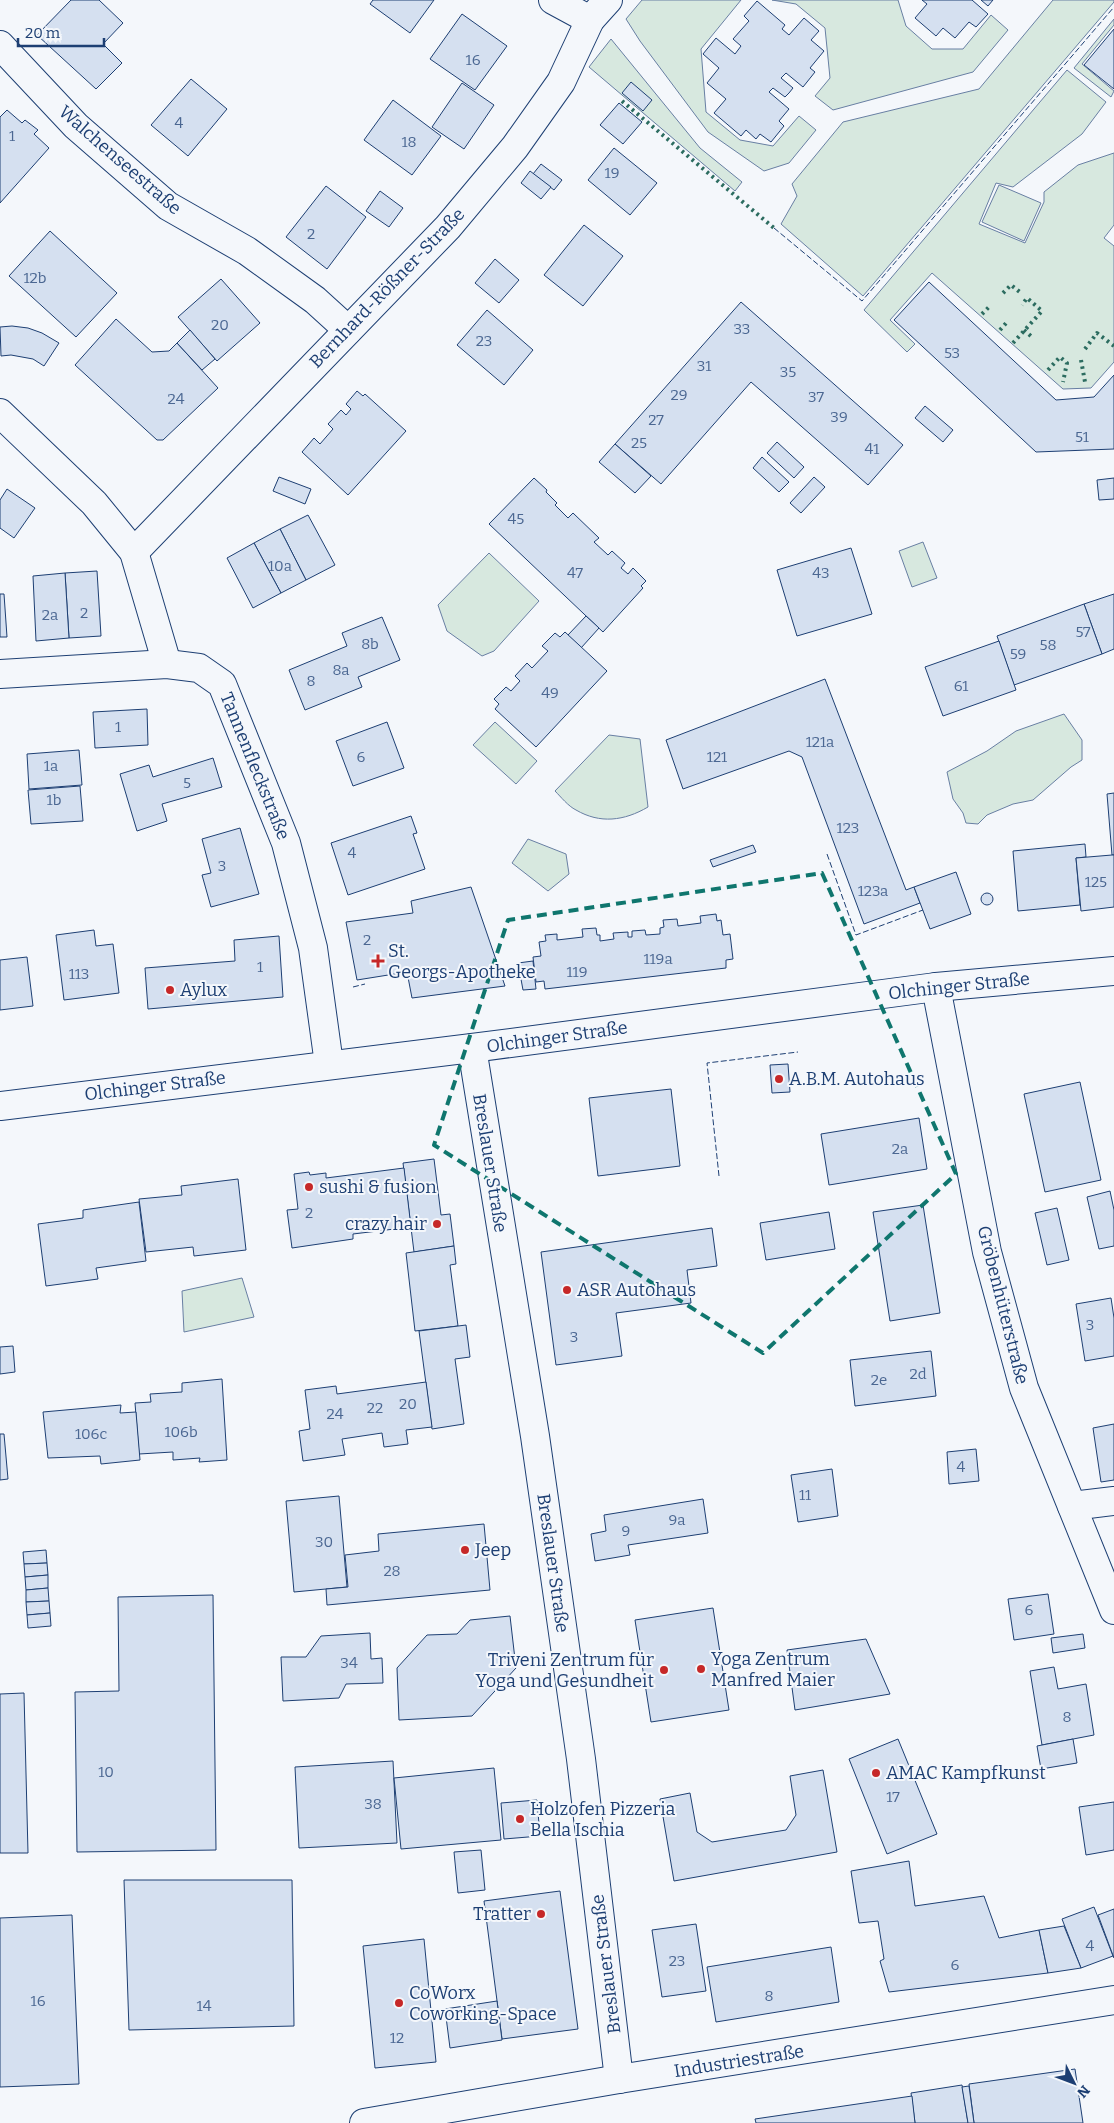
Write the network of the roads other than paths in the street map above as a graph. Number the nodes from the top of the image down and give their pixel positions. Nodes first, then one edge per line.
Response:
1 (553, 0) edge
2 (608, 0) edge
3 (590, 20) junction
4 (0, 45) edge
5 (348, 330) junction
6 (0, 413) edge
7 (134, 552) junction
8 (167, 664) junction
9 (0, 674) edge
10 (1114, 971) edge
11 (936, 986) junction
12 (472, 1048) junction
13 (329, 1064) junction
14 (0, 1106) edge
15 (1114, 1501) edge
16 (1072, 1506) junction
17 (1114, 1610) edge
18 (1114, 2000) edge
19 (619, 2079) junction
20 (364, 2123) edge

1 - 3 street
2 - 3 street, Bernhard-Rößner-Straße
3 - 5 street, Bernhard-Rößner-Straße
4 - 5 street, Walchenseestraße
5 - 7 street, Bernhard-Rößner-Straße
6 - 7 street
7 - 8 street
8 - 9 street, Tannenfleckstraße
8 - 13 street, Tannenfleckstraße
10 - 11 street, Olchinger Straße
11 - 12 street, Olchinger Straße
11 - 16 street, Gröbenhüterstraße
12 - 13 street, Olchinger Straße
12 - 19 street, Breslauer Straße
13 - 14 street, Olchinger Straße
15 - 16 street
16 - 17 street, Gröbenhüterstraße
18 - 19 street, Industriestraße
19 - 20 street, Industriestraße

